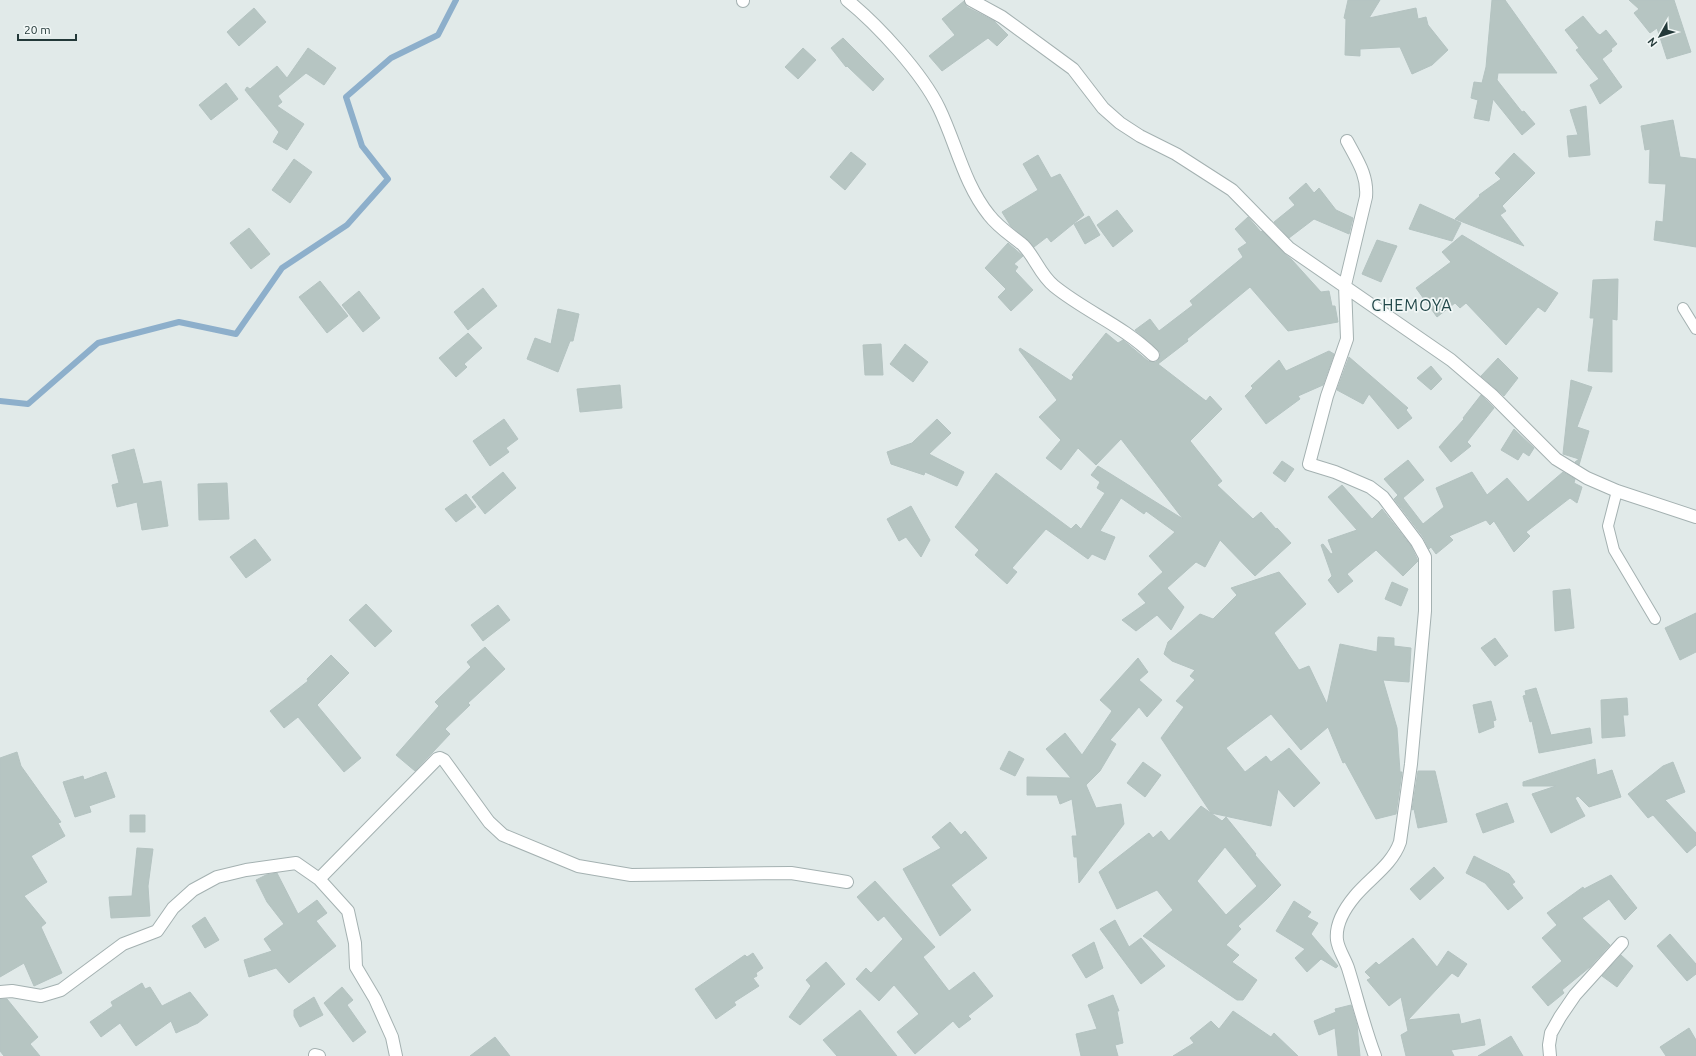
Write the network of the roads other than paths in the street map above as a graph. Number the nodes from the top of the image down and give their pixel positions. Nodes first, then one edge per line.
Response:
1 (847, 0) edge
2 (971, 0) edge
3 (1347, 141) dead end
4 (1345, 285) junction
5 (1683, 308) dead end
6 (1696, 329) edge
7 (1153, 356) dead end
8 (1618, 491) junction
9 (1696, 517) edge
10 (1655, 619) dead end
11 (320, 879) junction
12 (848, 882) dead end
13 (1622, 943) dead end
14 (0, 992) edge
15 (396, 1056) edge
16 (1375, 1056) edge
17 (1550, 1056) edge

1 - 7 street
2 - 4 street
3 - 4 street
4 - 8 street
4 - 16 street
5 - 6 lane
8 - 9 street
8 - 10 lane
11 - 12 street
11 - 14 street
11 - 15 street
13 - 17 street

